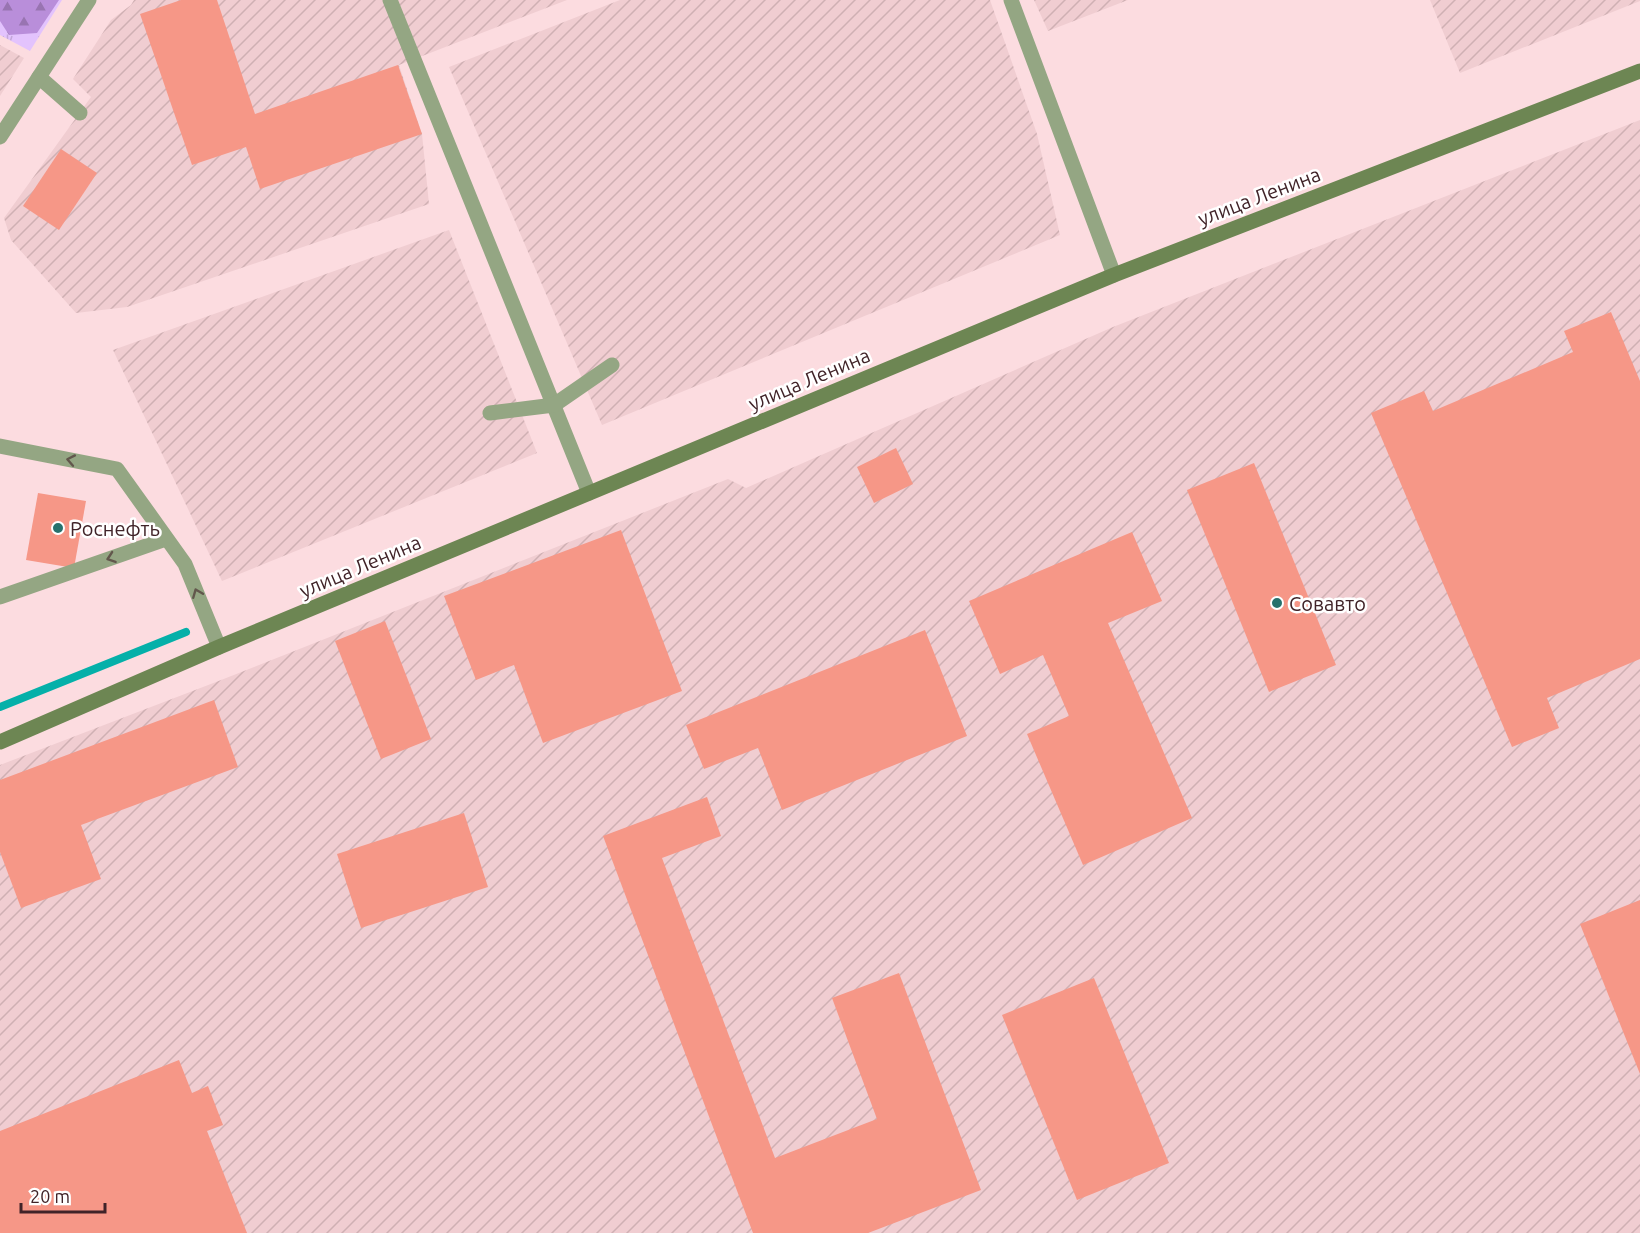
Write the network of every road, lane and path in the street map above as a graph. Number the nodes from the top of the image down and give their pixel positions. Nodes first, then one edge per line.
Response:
1 (88, 0) edge
2 (390, 0) edge
3 (1011, 0) edge
4 (1640, 71) edge
5 (39, 77) junction
6 (80, 113) dead end
7 (0, 137) edge
8 (1114, 275) junction
9 (612, 365) dead end
10 (554, 405) junction
11 (490, 412) dead end
12 (0, 446) edge
13 (589, 493) junction
14 (166, 538) junction
15 (0, 597) edge
16 (219, 647) junction
17 (0, 742) edge

1 - 5 street
2 - 10 street
3 - 8 street
4 - 8 street, улица Ленина
5 - 6 street
5 - 7 street
8 - 13 street, улица Ленина
9 - 10 street
10 - 11 street
10 - 13 street
14 -> 12 street
13 - 16 street, улица Ленина
14 -> 15 street
16 -> 14 street
16 - 17 street, улица Ленина

